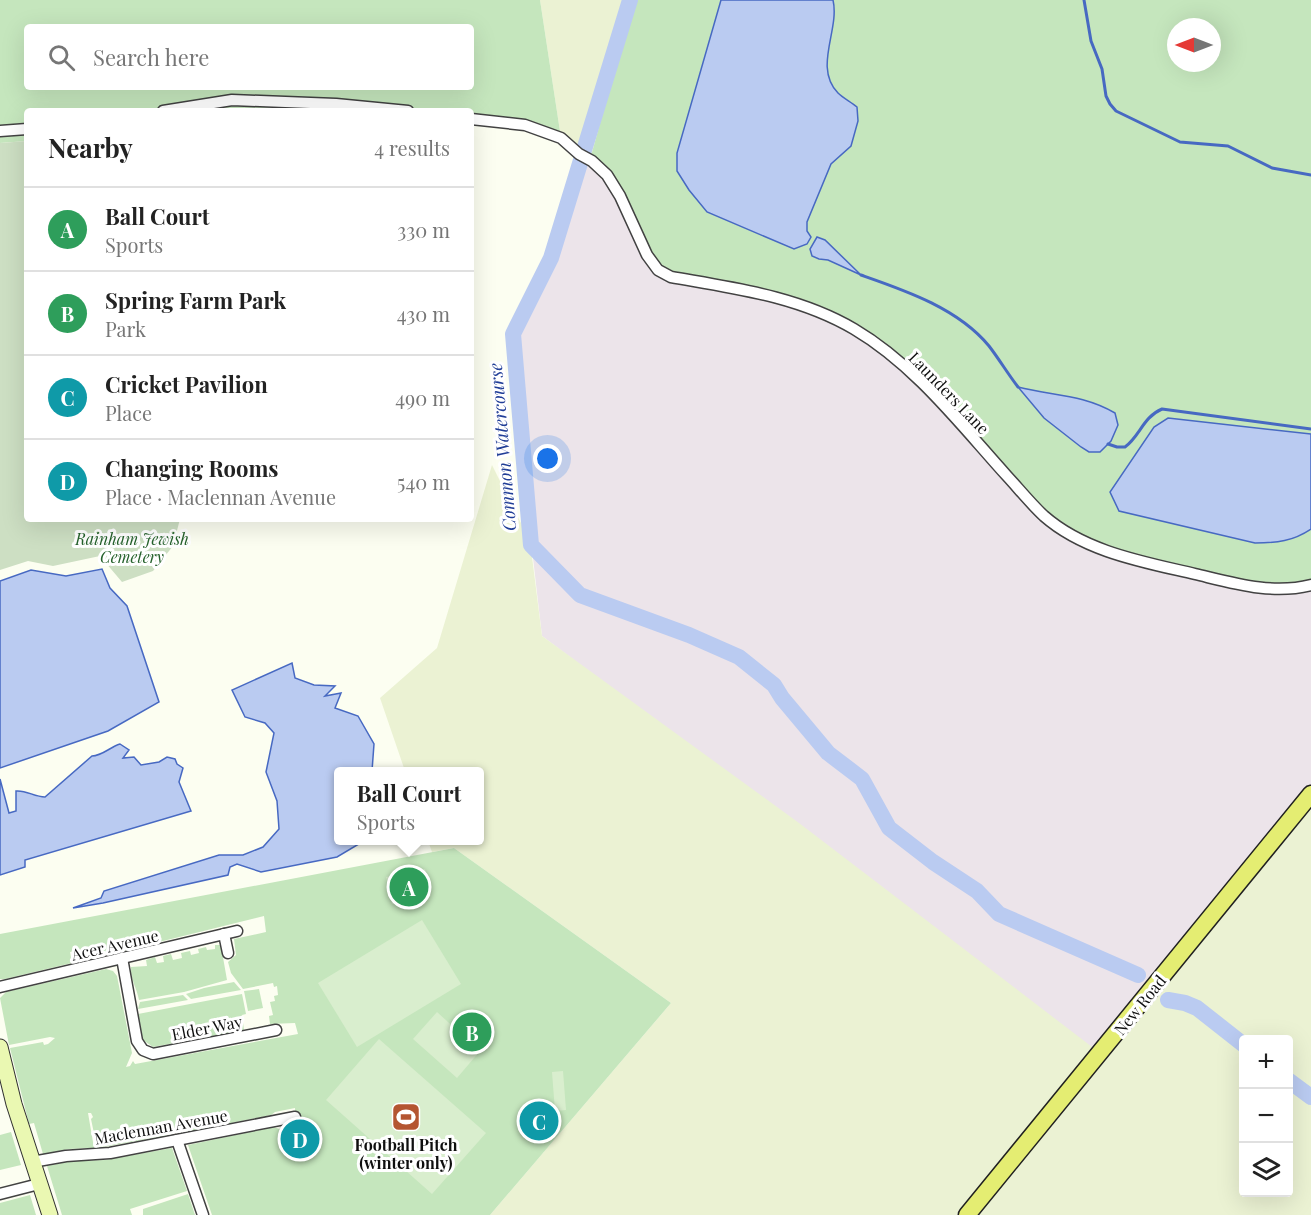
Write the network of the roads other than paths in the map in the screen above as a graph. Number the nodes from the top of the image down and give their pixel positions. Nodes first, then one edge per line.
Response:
1 (182, 108) edge
2 (377, 108) edge
3 (474, 118) edge
4 (24, 129) edge
5 (0, 131) edge
6 (1311, 585) edge
7 (1311, 794) edge
8 (237, 931) dead end
9 (224, 934) junction
10 (228, 952) dead end
11 (122, 958) junction
12 (0, 987) edge
13 (276, 1030) dead end
14 (0, 1047) edge
15 (295, 1117) dead end
16 (177, 1140) junction
17 (32, 1162) junction
18 (39, 1184) junction
19 (0, 1194) edge
20 (50, 1215) edge
21 (203, 1215) edge
22 (967, 1215) edge

1 - 2 street
3 - 6 street, Launders Lane
4 - 5 street
7 - 22 main road, New Road
8 - 9 street, Acer Avenue
9 - 10 street
9 - 11 street, Acer Avenue
11 - 12 street, Acer Avenue
11 - 13 street, Elder Way
14 - 17 street
15 - 16 street, Maclennan Avenue
16 - 17 street, Maclennan Avenue
16 - 21 street
17 - 18 street
18 - 19 street
18 - 20 street

